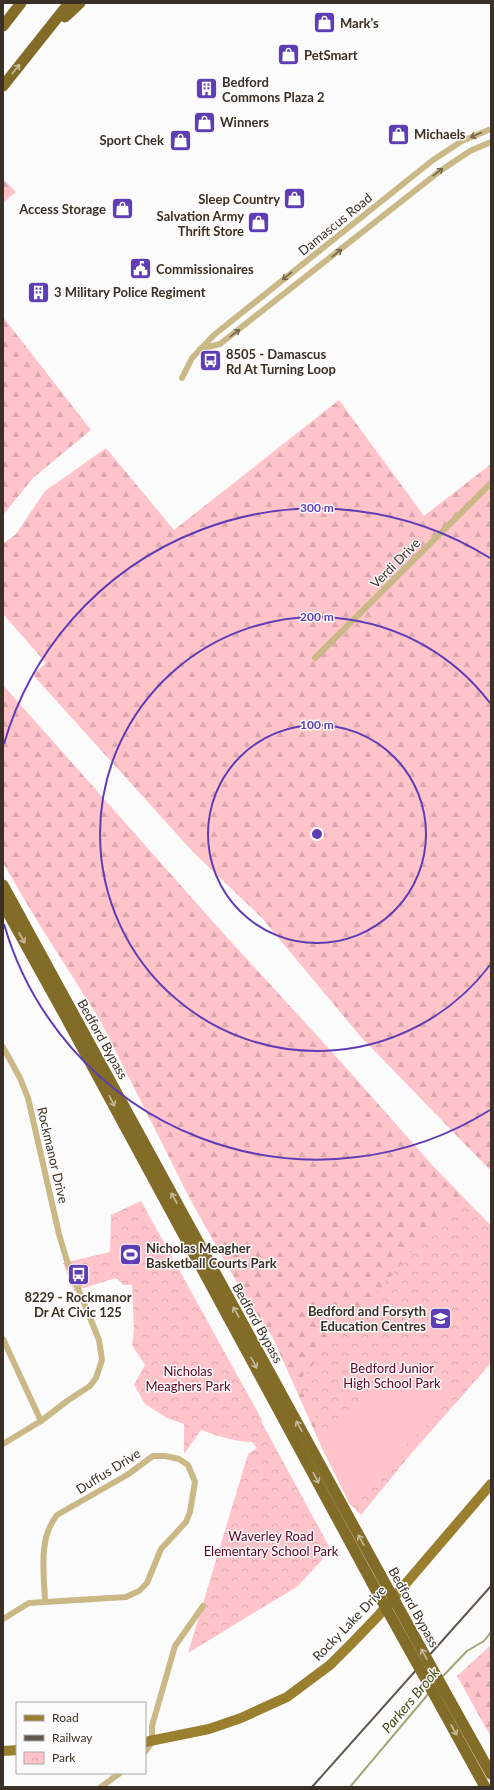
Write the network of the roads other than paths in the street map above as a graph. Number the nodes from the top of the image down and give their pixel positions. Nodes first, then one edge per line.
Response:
1 (21, 3) edge
2 (69, 3) edge
3 (80, 3) edge
4 (3, 26) edge
5 (29, 53) junction
6 (3, 86) edge
7 (491, 129) edge
8 (491, 142) edge
9 (200, 349) junction
10 (182, 378) dead end
11 (491, 483) edge
12 (315, 658) dead end
13 (3, 884) edge
14 (3, 904) edge
15 (3, 1047) edge
16 (3, 1339) edge
17 (41, 1421) junction
18 (3, 1444) edge
19 (491, 1484) edge
20 (376, 1578) junction
21 (45, 1601) junction
22 (203, 1606) dead end
23 (3, 1619) edge
24 (439, 1692) junction
25 (149, 1742) edge
26 (16, 1750) edge
27 (3, 1751) edge
28 (119, 1774) edge
29 (491, 1774) edge
30 (101, 1787) edge
31 (485, 1787) edge

1 - 4 highway
2 - 5 highway
3 - 5 highway
6 -> 5 highway
7 -> 9 street, Damascus Road
9 -> 8 street, Damascus Road
9 - 10 street, Damascus Road
11 - 12 street, Verdi Drive
20 -> 13 highway, Bedford Bypass
14 -> 20 highway, Bedford Bypass
15 - 17 street, Rockmanor Drive
16 - 17 street
17 - 18 street, Rockmanor Drive
19 - 25 main road, Rocky Lake Drive
20 - 24 highway, Bedford Bypass, bridge
21 - 21 street, Duffus Drive
21 - 23 street, Duffus Drive
22 - 25 street
24 - 29 highway, Bedford Bypass
24 -> 31 highway, Bedford Bypass
26 - 27 main road
28 - 30 street

